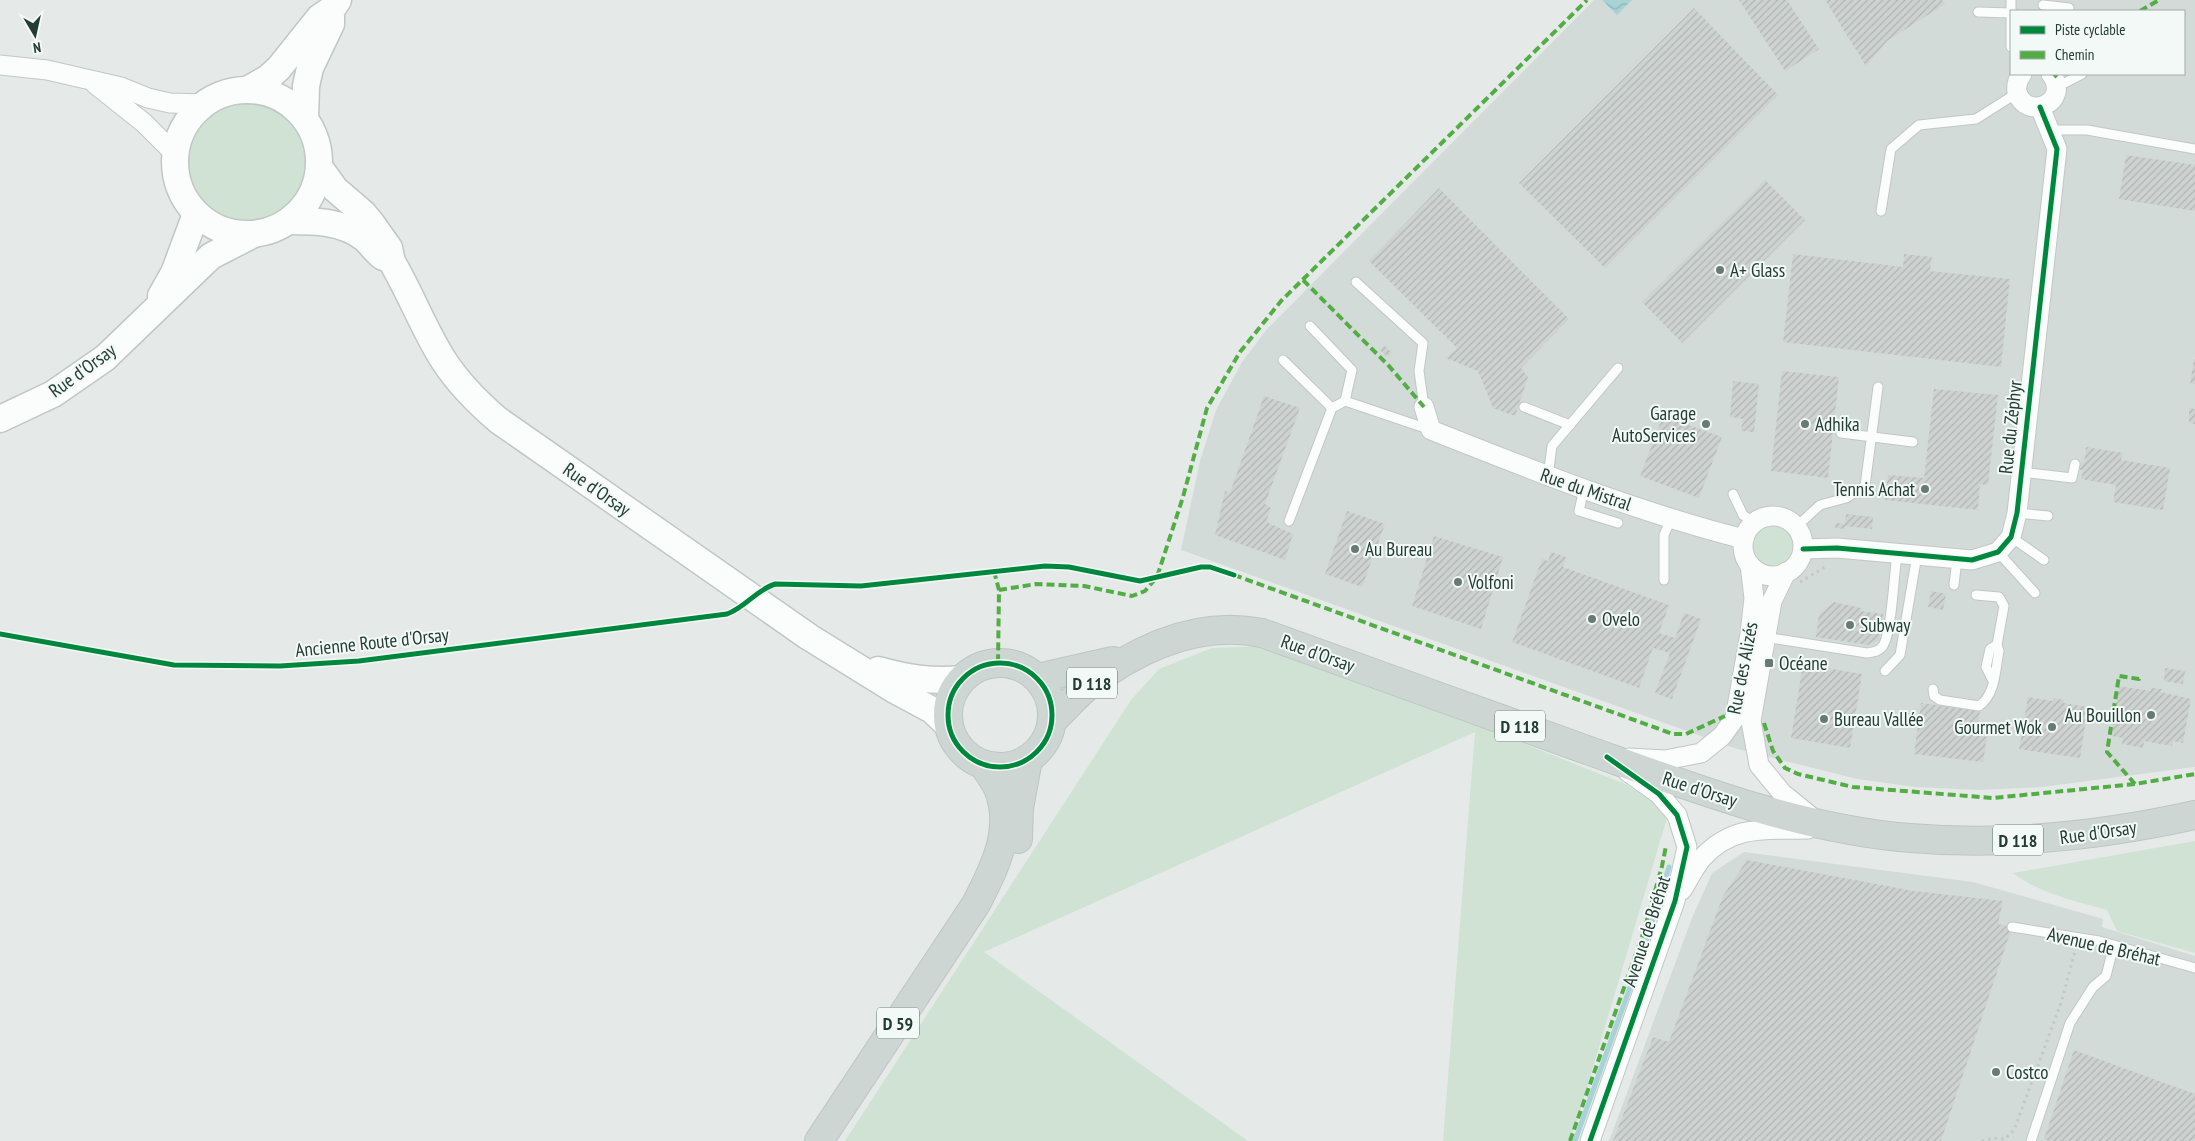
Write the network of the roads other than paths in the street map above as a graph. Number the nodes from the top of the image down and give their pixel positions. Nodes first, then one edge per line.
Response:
1 (336, 4) edge
2 (2043, 5) edge
3 (2069, 8) dead end
4 (1978, 12) dead end
5 (2010, 12) edge
6 (0, 66) edge
7 (2021, 75) edge
8 (2077, 75) edge
9 (90, 80) junction
10 (2054, 80) edge
11 (247, 90) junction
12 (2018, 93) junction
13 (204, 104) junction
14 (2040, 107) junction
15 (306, 119) junction
16 (2049, 130) junction
17 (2195, 148) edge
18 (175, 154) junction
19 (320, 168) junction
20 (1882, 211) dead end
21 (196, 214) junction
22 (289, 221) junction
23 (252, 235) junction
24 (392, 262) junction
25 (1356, 282) dead end
26 (155, 308) junction
27 (1310, 326) dead end
28 (1284, 360) dead end
29 (1618, 368) dead end
30 (1878, 387) dead end
31 (1344, 401) junction
32 (1424, 407) joint
33 (1524, 407) dead end
34 (1332, 408) junction
35 (0, 419) edge
36 (1570, 426) junction
37 (1431, 430) junction
38 (1841, 433) dead end
39 (1872, 437) junction
40 (1913, 442) dead end
41 (2075, 464) dead end
42 (2020, 472) junction
43 (1548, 476) junction
44 (1584, 489) junction
45 (1733, 494) dead end
46 (2017, 513) junction
47 (2048, 516) dead end
48 (1671, 518) junction
49 (1290, 521) dead end
50 (1618, 523) dead end
51 (1754, 523) junction
52 (1796, 527) junction
53 (2011, 538) junction
54 (1744, 539) junction
55 (1803, 549) junction
56 (1998, 552) junction
57 (1897, 554) junction
58 (1917, 555) junction
59 (1958, 559) junction
60 (2044, 560) dead end
61 (1750, 565) junction
62 (1792, 578) junction
63 (1664, 580) dead end
64 (1954, 585) dead end
65 (2035, 593) dead end
66 (1976, 595) dead end
67 (1764, 637) junction
68 (1138, 654) junction
69 (856, 664) junction
70 (1885, 671) dead end
71 (1038, 678) junction
72 (961, 679) junction
73 (1933, 689) dead end
74 (1052, 721) junction
75 (948, 725) junction
76 (1607, 757) junction
77 (1028, 759) junction
78 (984, 765) junction
79 (2195, 815) edge
80 (1831, 826) junction
81 (1675, 901) junction
82 (976, 904) junction
83 (2012, 927) dead end
84 (2114, 945) junction
85 (2195, 968) edge
86 (819, 1141) edge
87 (1590, 1141) edge
88 (2031, 1141) edge

1 - 11 main road
1 - 15 main road
2 - 3 lane
4 - 5 lane
6 - 9 street
7 - 12 street
8 - 10 lane
9 - 13 street
9 - 18 street
10 - 14 street
11 - 13 main road
11 - 15 main road
12 - 14 street
12 - 20 lane
13 - 18 main road
14 - 16 street, Rue du Zéphyr
15 - 19 main road
16 - 17 lane
16 - 42 street, Rue du Zéphyr
18 - 21 main road
19 - 22 main road
19 - 24 main road, Rue d'Orsay
21 - 23 main road
21 - 26 main road
22 - 23 main road
22 - 24 main road
23 - 26 main road
24 - 69 main road, Rue d'Orsay
25 - 32 lane
26 - 35 main road, Rue d'Orsay
27 - 31 lane
28 - 34 lane
29 - 36 lane
30 - 39 lane
31 - 34 lane
31 - 37 lane, Rue du Mistral
32 - 37 street
33 - 36 lane
34 - 49 lane
36 - 43 lane
37 - 43 street, Rue du Mistral
38 - 39 lane
39 - 40 lane
39 - 52 lane
41 - 42 lane
42 - 46 street, Rue du Zéphyr
43 - 44 street, Rue du Mistral
44 - 48 street, Rue du Mistral
44 - 50 lane
45 - 51 lane
46 - 47 lane
46 - 53 street, Rue du Zéphyr
48 - 54 street, Rue du Mistral
48 - 63 lane
51 - 52 street
51 - 54 street
52 - 55 street
53 - 56 street, Rue du Zéphyr
53 - 60 lane
54 - 61 street
55 - 57 street
55 - 62 street
56 - 59 street
56 - 65 lane
57 - 58 street
57 - 67 lane
58 - 59 street
58 - 70 lane
59 - 64 lane
61 - 62 street
61 - 76 street, Rue des Alizés
62 - 67 street, Rue des Alizés
66 - 73 lane
67 - 80 street, Rue des Alizés
68 - 71 main road, Rue d'Orsay / D 118
68 - 74 main road, Rue d'Orsay / D 118
68 - 76 main road, Rue d'Orsay / D 118
69 - 72 main road, Rue d'Orsay
69 - 75 main road, Rue d'Orsay
71 - 72 main road
71 - 74 main road
72 - 75 main road
74 - 77 main road
75 - 78 main road
76 - 80 main road, Rue d'Orsay / D 118
76 - 81 street, Avenue de Bréhat
77 - 78 main road
77 - 82 main road, D 59
78 - 82 main road, D 59
79 - 80 main road, Rue d'Orsay / D 118
80 - 81 street, Avenue de Bréhat
81 - 87 street, Avenue de Bréhat
82 - 86 main road, D 59
83 - 84 lane, Avenue de Bréhat
84 - 85 lane, Avenue de Bréhat
84 - 88 lane

